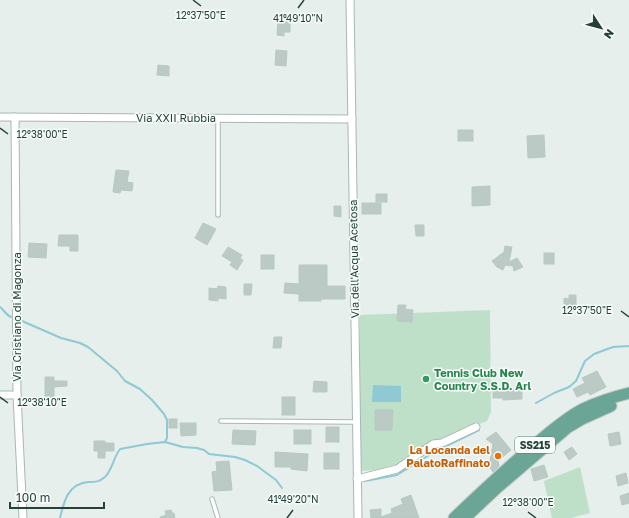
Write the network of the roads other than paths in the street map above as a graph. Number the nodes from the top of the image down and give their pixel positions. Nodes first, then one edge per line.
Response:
1 (350, 0) edge
2 (0, 117) edge
3 (15, 117) junction
4 (218, 118) junction
5 (352, 119) junction
6 (218, 215) dead end
7 (629, 393) edge
8 (0, 395) edge
9 (17, 395) junction
10 (629, 400) edge
11 (221, 421) dead end
12 (356, 422) junction
13 (476, 427) dead end
14 (357, 479) junction
15 (212, 499) dead end
16 (23, 518) edge
17 (218, 518) edge
18 (358, 518) edge
19 (454, 518) edge
20 (466, 518) edge

1 - 5 street, Via dell'Acqua Acetosa
2 - 3 street, Via XXII Rubbia
3 - 4 street, Via XXII Rubbia
3 - 9 street, Via Cristiano di Magonza
4 - 5 street, Via XXII Rubbia
4 - 6 lane
5 - 12 street, Via dell'Acqua Acetosa
7 - 19 main road, SS215
8 - 9 street
9 - 16 street, Via Cristiano di Magonza
10 - 20 main road, SS215
11 - 12 lane
12 - 14 street, Via dell'Acqua Acetosa
13 - 14 street
14 - 18 street, Via dell'Acqua Acetosa
15 - 17 lane

